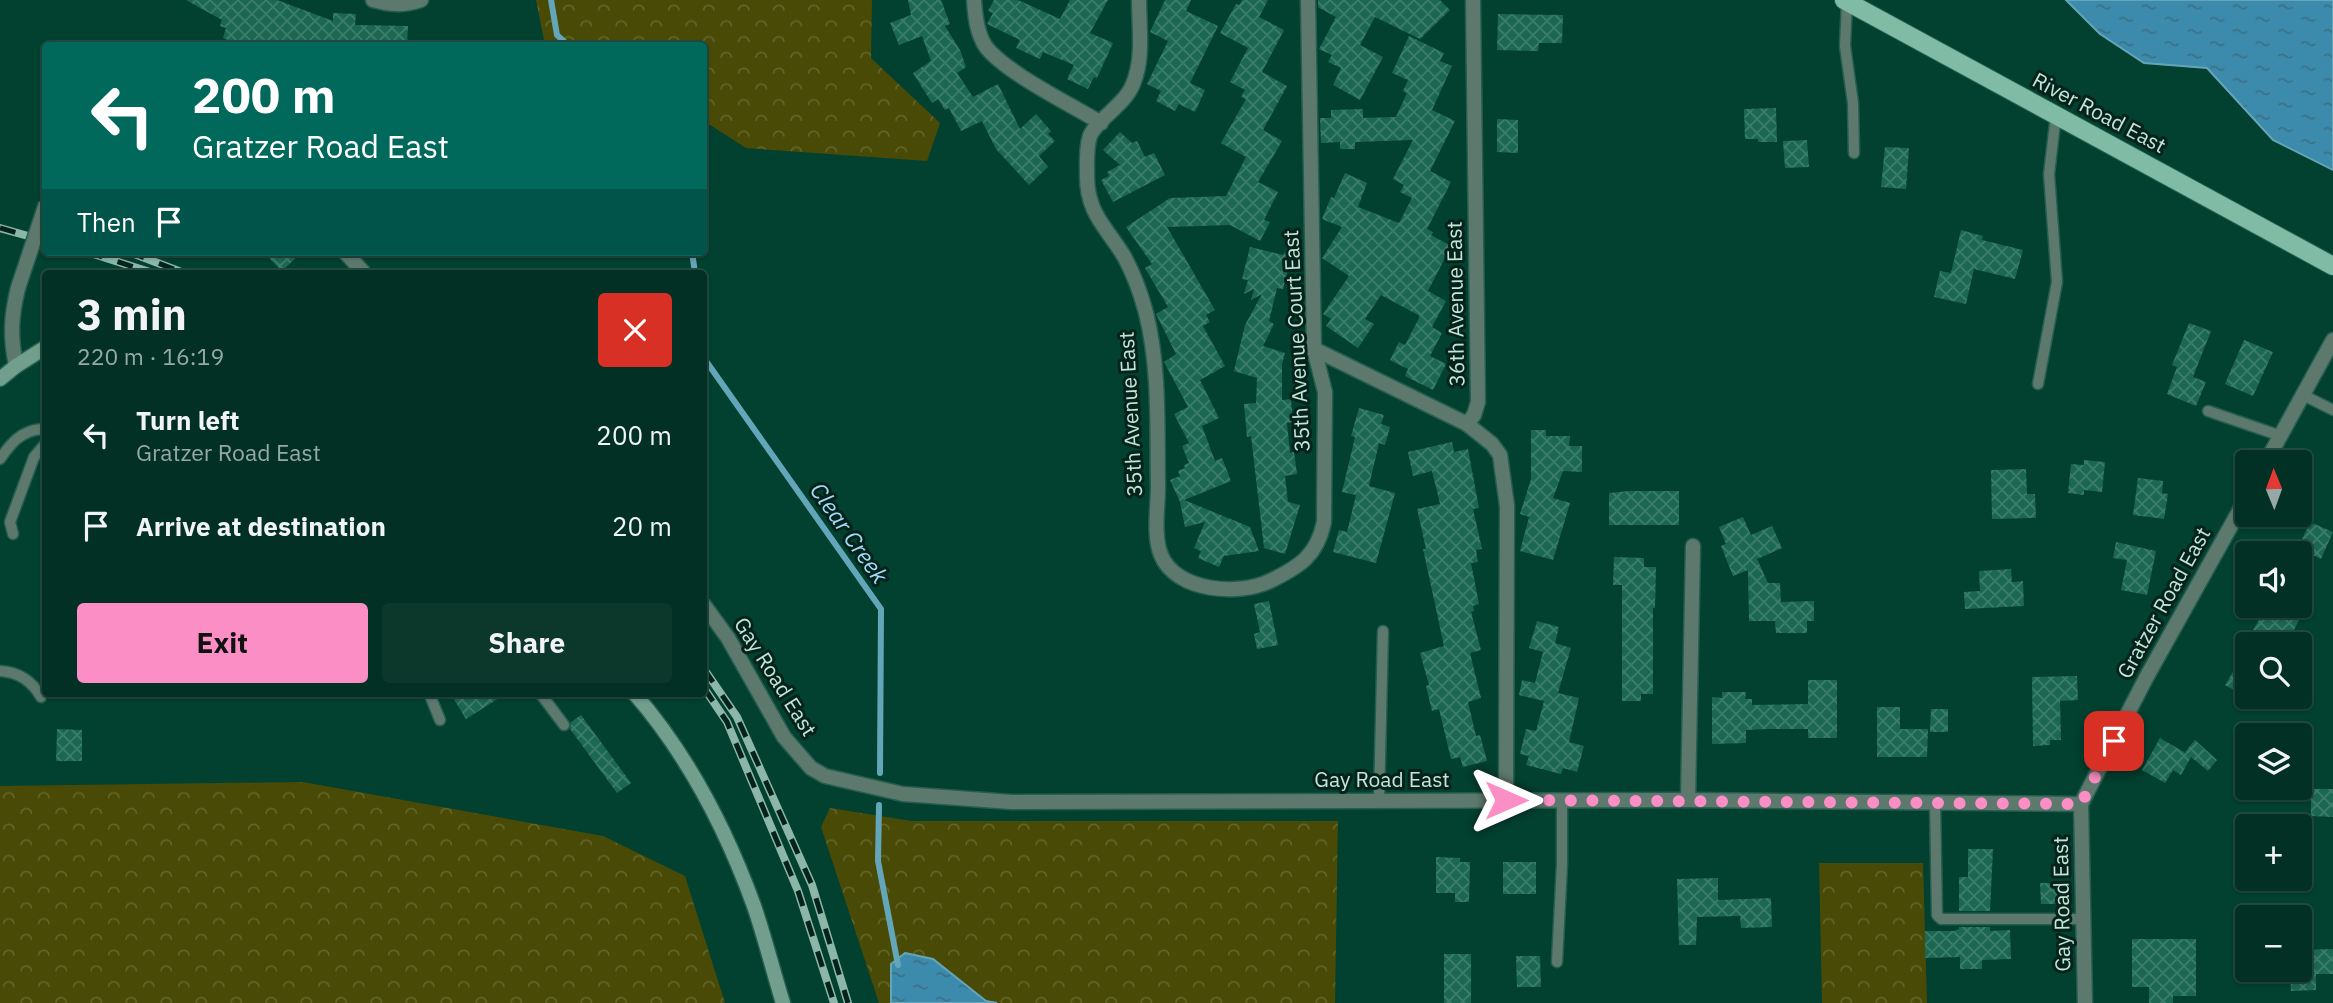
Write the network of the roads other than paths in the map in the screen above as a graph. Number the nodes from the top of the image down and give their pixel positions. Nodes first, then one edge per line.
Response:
1 (373, 0) edge
2 (421, 0) edge
3 (974, 0) edge
4 (1139, 0) edge
5 (1308, 0) edge
6 (1473, 0) edge
7 (1845, 1) edge
8 (2056, 115) junction
9 (1101, 123) junction
10 (1854, 153) dead end
11 (42, 216) edge
12 (349, 256) edge
13 (2333, 266) edge
14 (361, 270) edge
15 (2333, 340) edge
16 (1314, 349) junction
17 (42, 350) edge
18 (16, 366) junction
19 (0, 379) edge
20 (2038, 384) dead end
21 (2303, 395) junction
22 (2208, 411) dead end
23 (2333, 411) edge
24 (1467, 424) junction
25 (42, 430) edge
26 (2281, 436) junction
27 (42, 448) edge
28 (2273, 450) edge
29 (0, 459) edge
30 (2235, 519) edge
31 (13, 534) dead end
32 (1693, 546) dead end
33 (1240, 590) joint
34 (707, 609) edge
35 (1383, 631) dead end
36 (0, 671) edge
37 (41, 697) dead end
38 (431, 697) edge
39 (543, 697) edge
40 (637, 697) edge
41 (440, 720) dead end
42 (564, 725) dead end
43 (1506, 800) junction
44 (1562, 800) junction
45 (1688, 800) junction
46 (1379, 801) junction
47 (1935, 802) junction
48 (2081, 804) junction
49 (2083, 919) junction
50 (1557, 962) dead end
51 (783, 1003) edge
52 (2085, 1003) edge

1 - 2 street
3 - 9 street
4 - 9 street, 35th Avenue East
5 - 16 street, 35th Avenue Court East
6 - 24 street, 36th Avenue East
7 - 8 main road, River Road East
7 - 10 lane
8 - 13 main road, River Road East
8 - 20 lane
9 - 33 street, 35th Avenue East
11 - 18 street, bridge
12 - 14 street
15 - 21 street
16 - 24 street
16 - 33 street, 35th Avenue Court East
17 - 18 main road
18 - 19 main road
21 - 23 lane
21 - 26 street
22 - 26 lane
24 - 43 street
25 - 29 lane
26 - 28 street
27 - 31 lane
30 - 48 street, Gratzer Road East
32 - 45 street
34 - 46 street, Gay Road East
35 - 46 lane
36 - 37 lane
38 - 41 lane
39 - 42 lane
40 - 51 main road
43 - 44 street, Gay Road East
43 - 46 street, Gay Road East
44 - 45 street, Gay Road East
44 - 50 lane
45 - 47 street, Gay Road East
47 - 48 street, Gay Road East
47 - 49 lane
48 - 49 street, Gay Road East
49 - 52 street, Gay Road East

